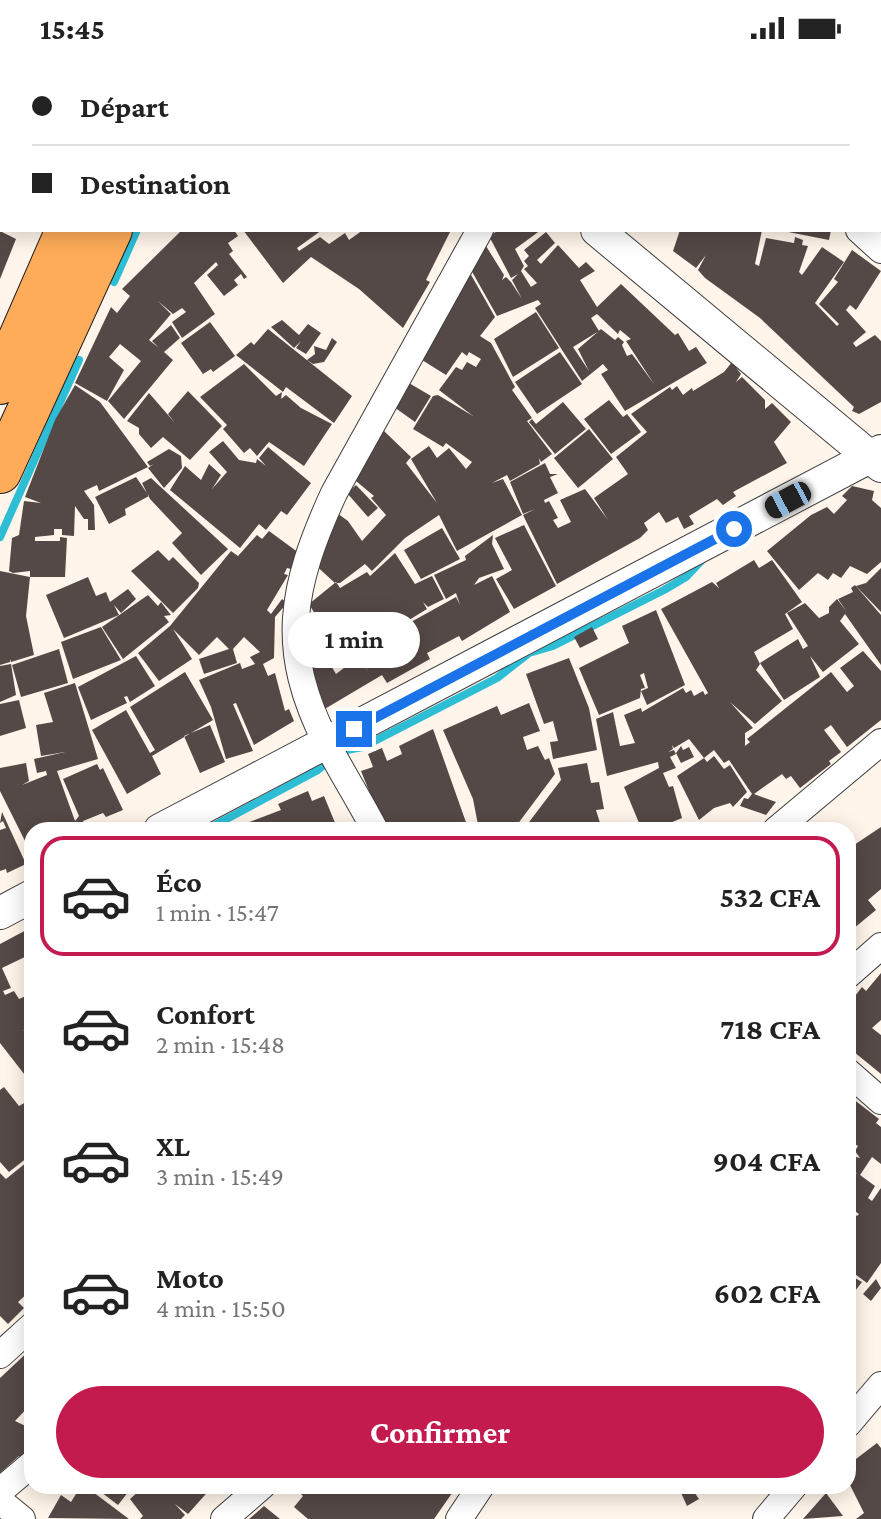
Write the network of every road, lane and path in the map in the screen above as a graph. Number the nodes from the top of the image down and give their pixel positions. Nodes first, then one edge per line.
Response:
1 (66, 232) edge
2 (110, 232) edge
3 (479, 232) edge
4 (599, 232) edge
5 (861, 232) edge
6 (881, 250) edge
7 (0, 383) edge
8 (877, 458) edge
9 (0, 472) edge
10 (881, 742) edge
11 (327, 744) junction
12 (176, 822) edge
13 (371, 822) edge
14 (786, 822) edge
15 (24, 900) edge
16 (0, 913) edge
17 (881, 946) edge
18 (856, 968) edge
19 (856, 1079) edge
20 (881, 1101) edge
21 (24, 1333) edge
22 (0, 1355) edge
23 (877, 1400) edge
24 (856, 1417) edge
25 (24, 1471) edge
26 (0, 1491) edge
27 (253, 1494) edge
28 (476, 1494) edge
29 (787, 1494) edge
30 (0, 1501) edge
31 (22, 1519) edge
32 (224, 1519) edge
33 (459, 1519) edge
34 (766, 1519) edge

1 - 7 main road
2 - 9 main road
3 - 11 street
4 - 8 street
5 - 6 street
8 - 11 street
10 - 14 street
11 - 12 street
11 - 13 street
15 - 16 street
17 - 18 street
19 - 20 street
21 - 22 street
23 - 24 street
25 - 26 street
27 - 32 street
28 - 33 street
29 - 34 street
30 - 31 street

